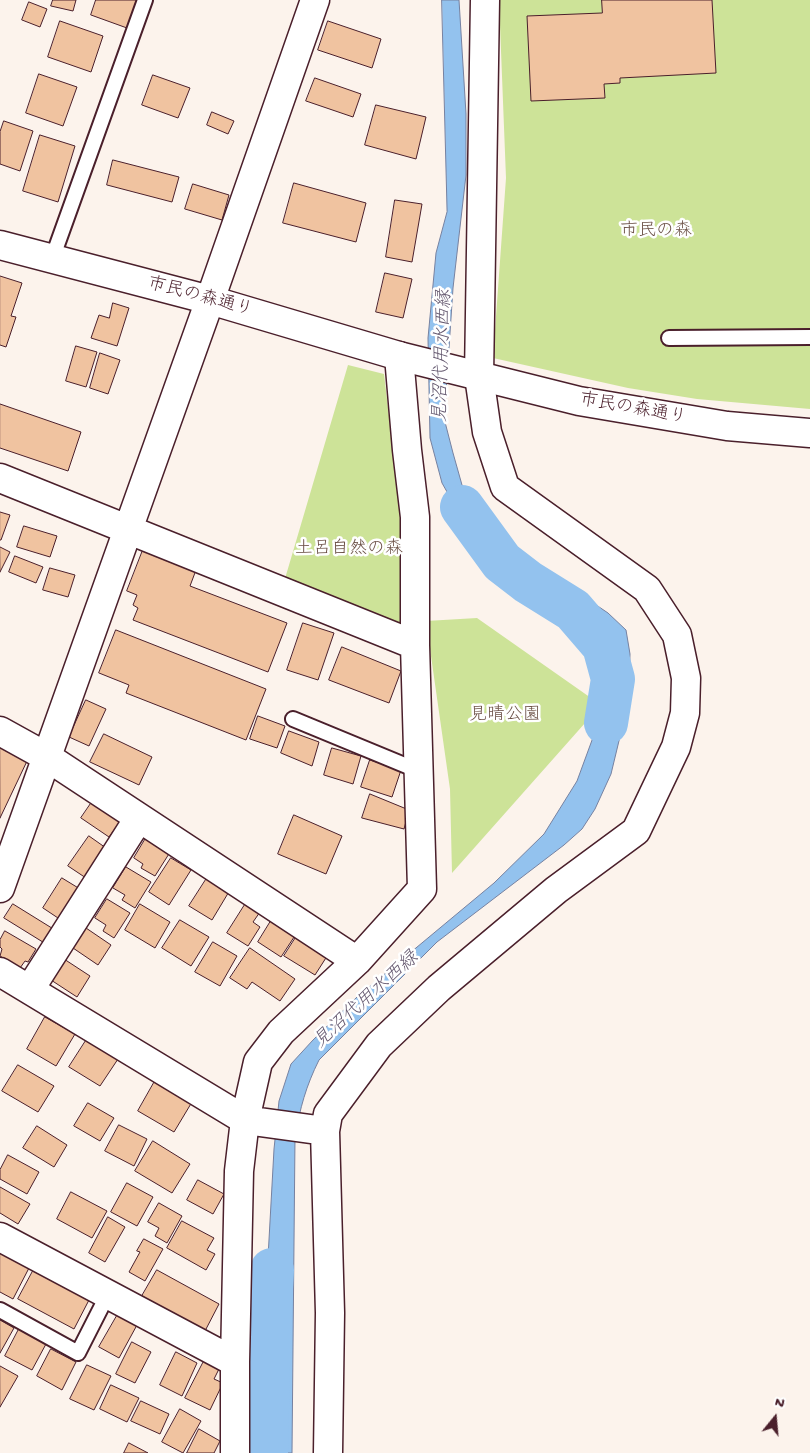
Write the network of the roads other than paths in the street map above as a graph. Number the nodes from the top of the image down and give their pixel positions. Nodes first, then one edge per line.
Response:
1 (145, 0) edge
2 (315, 0) edge
3 (485, 0) edge
4 (0, 245) edge
5 (52, 259) junction
6 (210, 300) junction
7 (810, 337) edge
8 (669, 338) dead end
9 (398, 356) junction
10 (469, 373) junction
11 (810, 433) edge
12 (0, 478) edge
13 (128, 530) junction
14 (415, 646) junction
15 (293, 719) dead end
16 (0, 732) edge
17 (47, 757) junction
18 (419, 772) junction
19 (139, 818) junction
20 (0, 888) edge
21 (356, 961) junction
22 (0, 972) edge
23 (30, 989) junction
24 (245, 1120) junction
25 (325, 1131) junction
26 (0, 1237) edge
27 (107, 1296) junction
28 (0, 1310) edge
29 (234, 1362) junction
30 (235, 1453) edge
31 (328, 1453) edge

1 - 5 lane
2 - 6 street
3 - 10 street
4 - 5 street, 市民の森通り
5 - 6 street, 市民の森通り
6 - 9 street, 市民の森通り
6 - 13 street
7 - 8 lane
9 - 10 street, 市民の森通り
9 - 14 street
10 - 11 street, 市民の森通り
10 - 25 street
12 - 13 street
13 - 14 street
13 - 17 street
14 - 18 street
15 - 18 lane
16 - 17 street
17 - 19 street
17 - 20 street
18 - 21 street
19 - 21 street
19 - 23 street
21 - 24 street
22 - 23 street
23 - 24 street
24 - 25 street
24 - 29 street
25 - 31 street
26 - 27 street
27 - 28 lane
27 - 29 street
29 - 30 street

